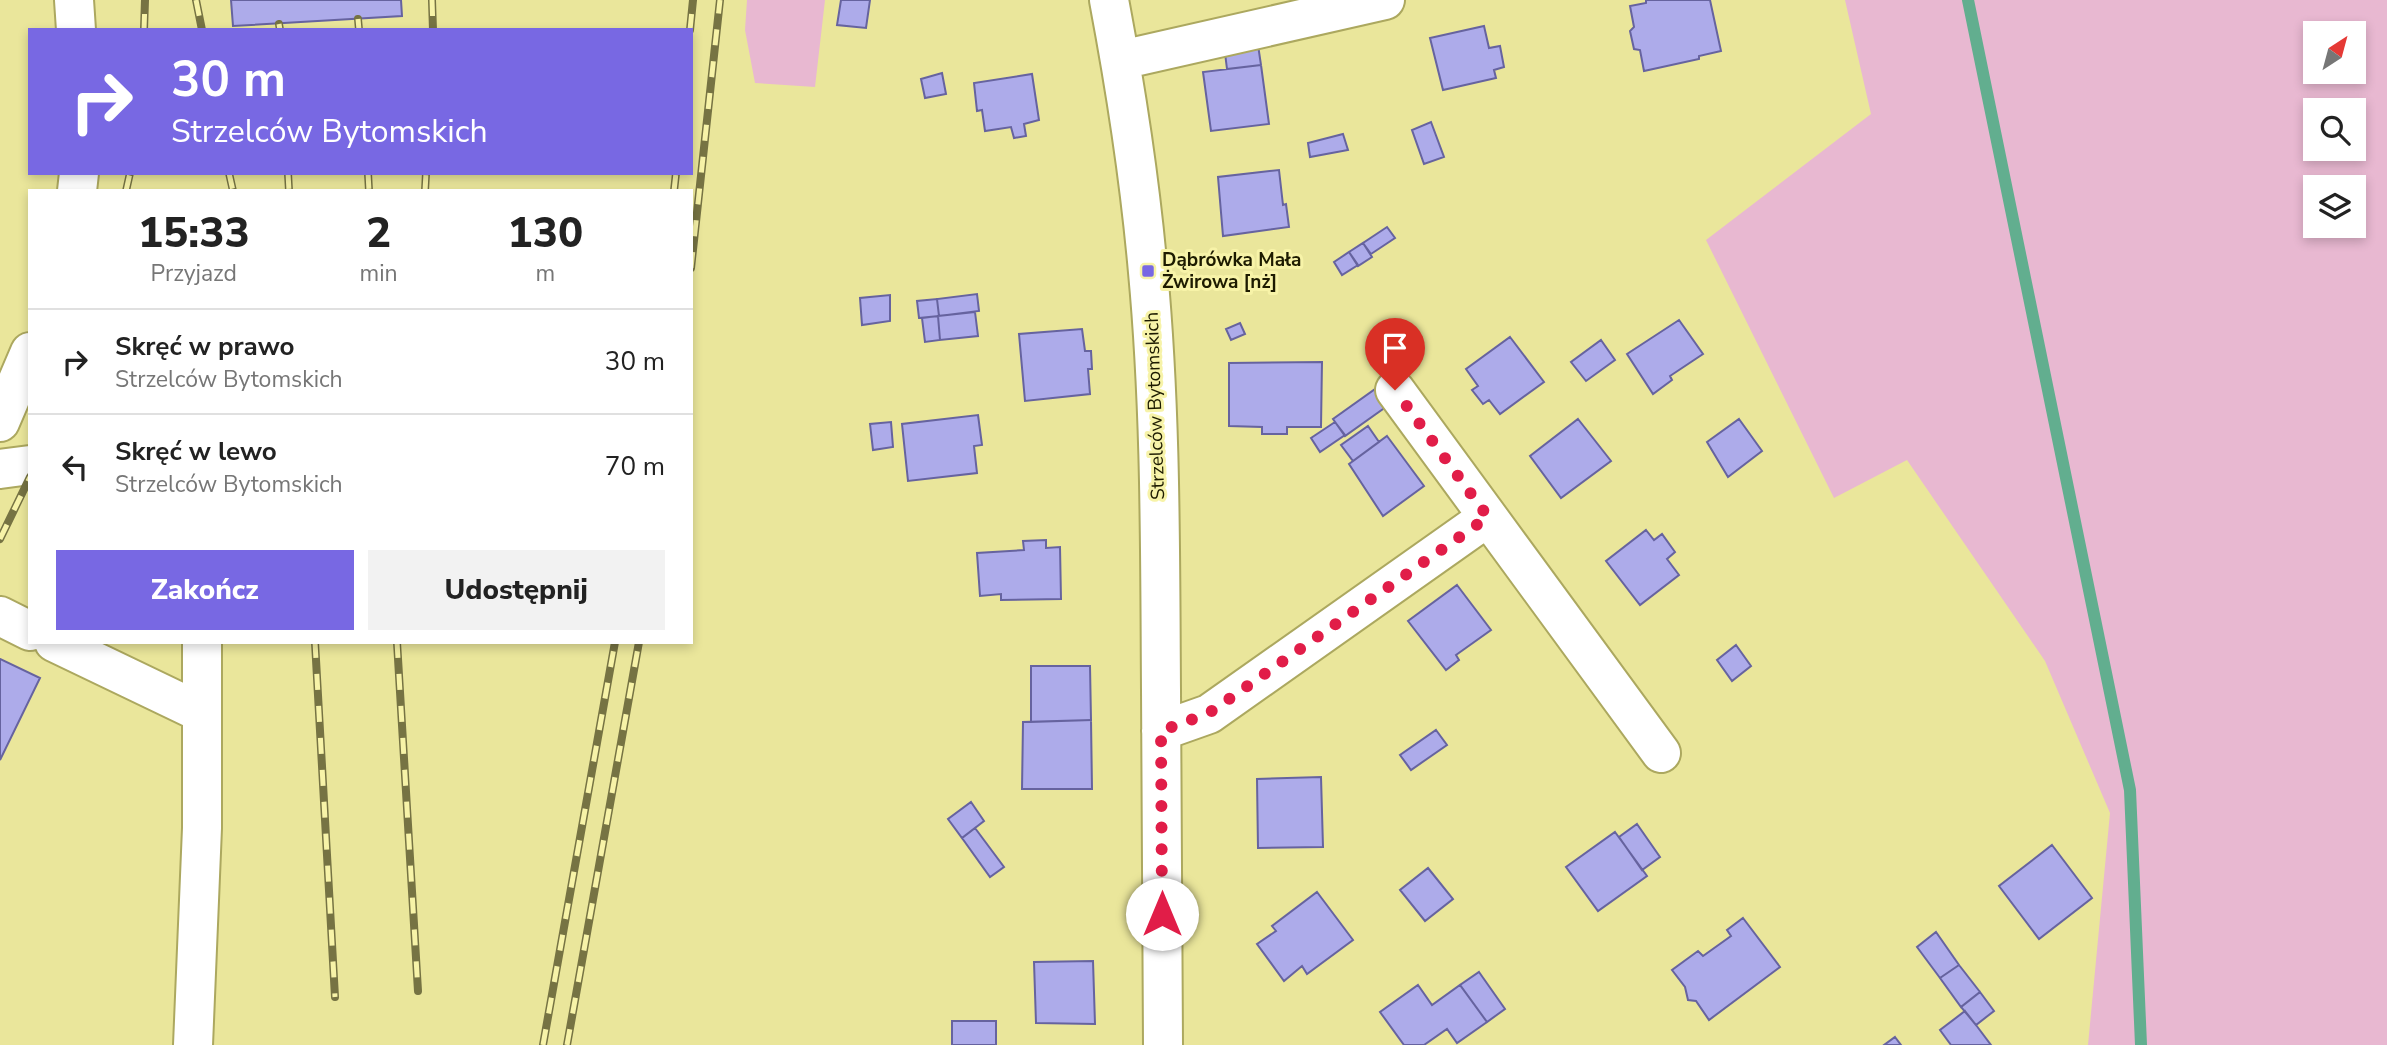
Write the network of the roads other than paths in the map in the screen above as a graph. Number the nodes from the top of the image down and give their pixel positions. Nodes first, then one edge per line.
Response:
1 (75, 0) edge
2 (1109, 0) edge
3 (1385, 0) edge
4 (76, 28) edge
5 (1121, 60) junction
6 (28, 357) edge
7 (1395, 390) dead end
8 (0, 422) edge
9 (28, 466) edge
10 (0, 469) edge
11 (1488, 517) junction
12 (0, 616) edge
13 (28, 630) edge
14 (58, 644) edge
15 (202, 644) edge
16 (202, 713) junction
17 (1161, 731) junction
18 (1661, 753) dead end
19 (193, 1045) edge
20 (1163, 1045) edge

1 - 4 street
2 - 5 street, Strzelców Bytomskich
3 - 5 street
5 - 17 street, Strzelców Bytomskich
6 - 8 street
7 - 11 street
9 - 10 street
11 - 17 street
11 - 18 street
12 - 13 street
14 - 16 street
15 - 16 street
16 - 19 street
17 - 20 street, Strzelców Bytomskich

